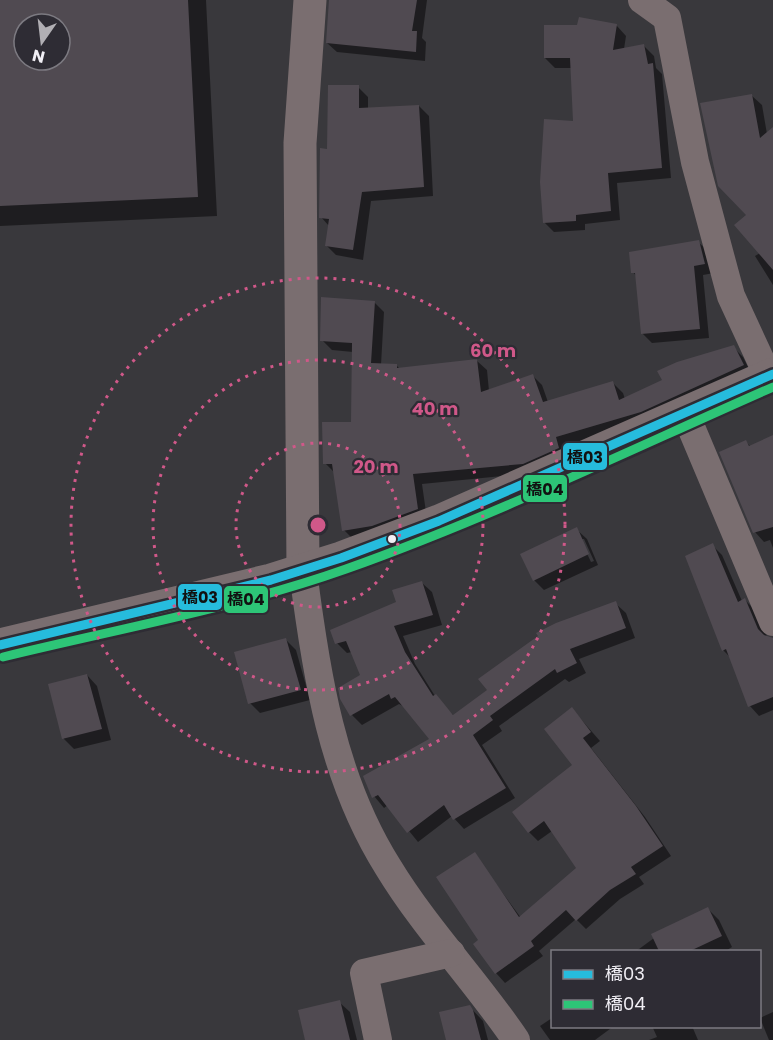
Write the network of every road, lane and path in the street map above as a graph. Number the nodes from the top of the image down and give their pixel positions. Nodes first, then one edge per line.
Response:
1 (310, 0) edge
2 (642, 0) edge
3 (771, 375) edge
4 (685, 413) junction
5 (303, 571) junction
6 (773, 622) edge
7 (0, 645) edge
8 (451, 953) junction
9 (378, 1040) edge
10 (516, 1040) edge

1 - 5 street
2 - 3 street
3 - 4 street
4 - 5 street
4 - 6 street
5 - 7 street
5 - 8 street
8 - 9 street
8 - 10 street

